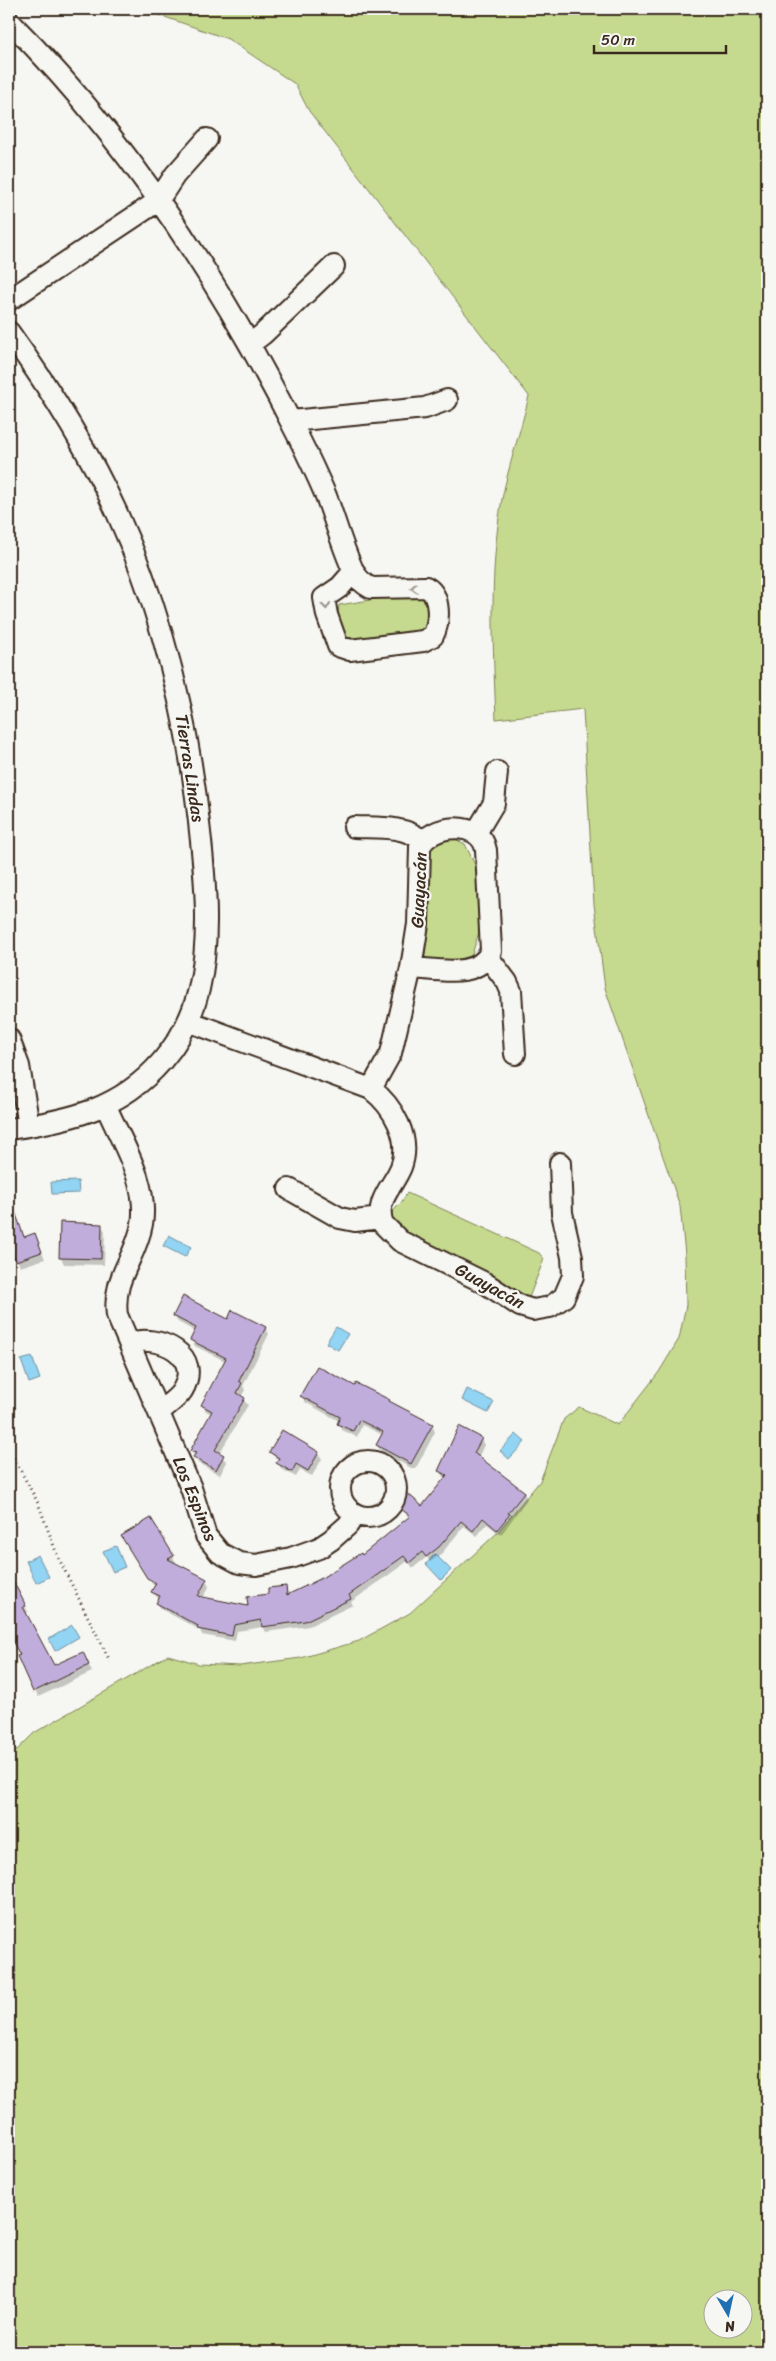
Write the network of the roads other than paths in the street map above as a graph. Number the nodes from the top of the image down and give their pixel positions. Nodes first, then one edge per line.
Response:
1 (9, 21) edge
2 (207, 139) dead end
3 (158, 202) junction
4 (334, 266) dead end
5 (9, 300) edge
6 (9, 332) edge
7 (250, 344) junction
8 (447, 400) dead end
9 (291, 422) junction
10 (354, 571) junction
11 (497, 772) dead end
12 (354, 826) dead end
13 (476, 833) junction
14 (423, 841) junction
15 (488, 957) junction
16 (411, 968) junction
17 (188, 1021) junction
18 (9, 1039) edge
19 (515, 1054) dead end
20 (371, 1089) junction
21 (106, 1106) junction
22 (29, 1126) junction
23 (9, 1129) edge
24 (560, 1163) dead end
25 (289, 1189) dead end
26 (381, 1218) junction
27 (129, 1343) junction
28 (159, 1412) junction
29 (355, 1514) dead end

1 - 3 street
2 - 3 street
3 - 5 street
3 - 7 street
4 - 7 street
6 - 17 street, Tierras Lindas
7 - 9 street
8 - 9 street
9 - 10 street
10 -> 10 street
11 - 13 street
12 - 14 street, Guayacán
13 - 14 street, Guayacán
13 - 15 street
14 - 16 street, Guayacán
15 - 16 street
15 - 19 street
16 - 20 street, Guayacán
17 - 20 street
17 - 21 street, Tierras Lindas
18 - 22 street
20 - 26 street
21 - 22 street, Tierras Lindas
21 - 27 street, Los Espinos
22 - 23 street, Tierras Lindas
24 - 26 street, Guayacán
25 - 26 street
27 - 28 street, Los Espinos
27 - 28 street
28 - 29 street, Los Espinos

